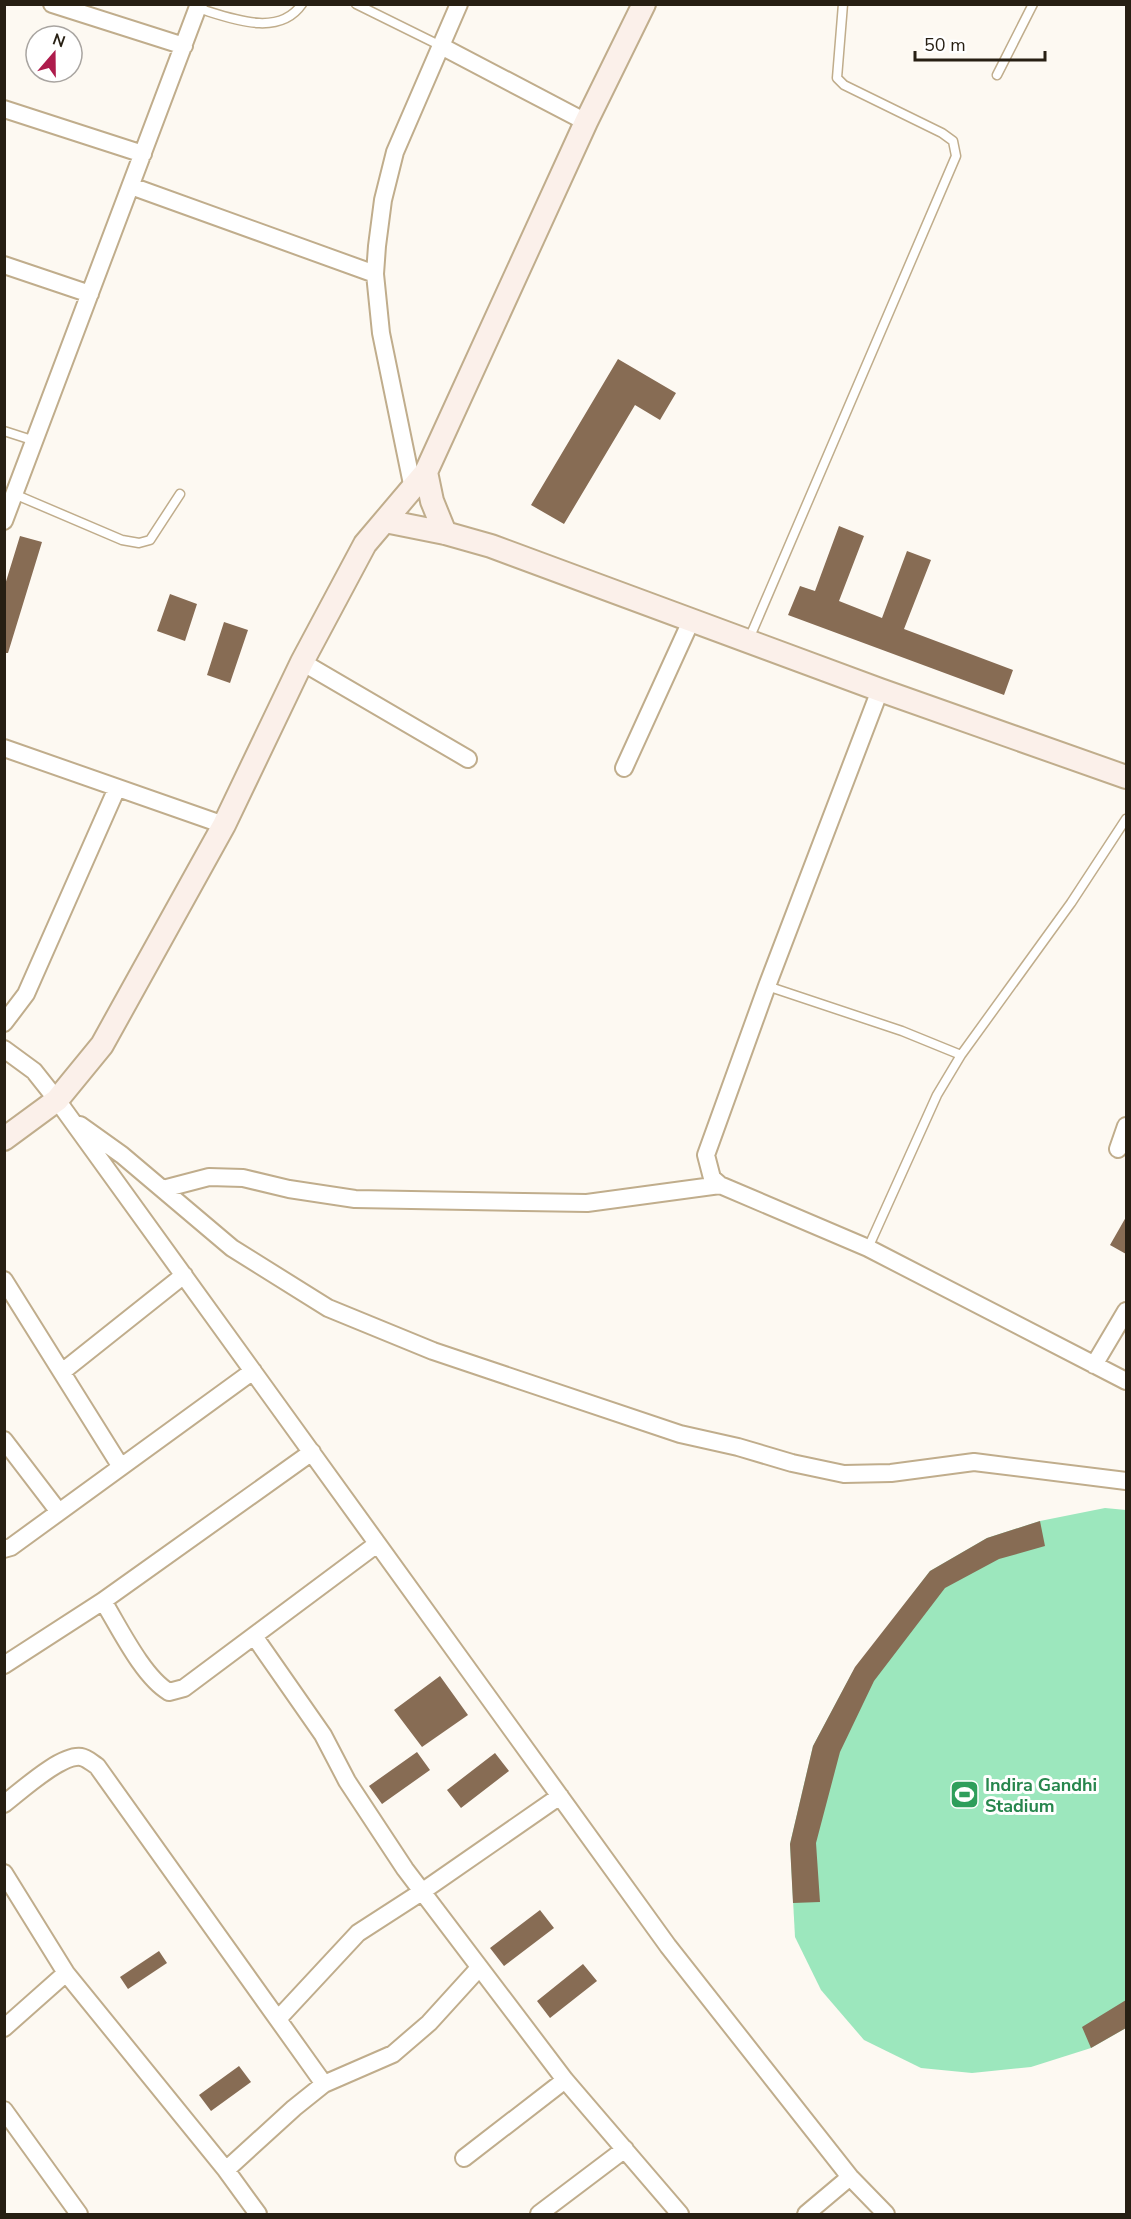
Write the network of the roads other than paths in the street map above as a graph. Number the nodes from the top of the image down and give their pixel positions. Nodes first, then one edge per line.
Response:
1 (52, 4) edge
2 (302, 4) edge
3 (356, 4) edge
4 (459, 4) edge
5 (644, 4) edge
6 (843, 4) edge
7 (1033, 4) edge
8 (198, 6) edge
9 (183, 46) junction
10 (441, 46) junction
11 (997, 75) dead end
12 (4, 109) edge
13 (586, 122) junction
14 (143, 154) junction
15 (131, 186) junction
16 (4, 265) edge
17 (375, 273) junction
18 (90, 294) junction
19 (4, 431) edge
20 (35, 441) junction
21 (420, 481) junction
22 (14, 494) junction
23 (180, 494) dead end
24 (4, 521) edge
25 (385, 521) junction
26 (445, 532) junction
27 (691, 621) junction
28 (748, 642) junction
29 (302, 662) junction
30 (880, 690) junction
31 (4, 748) edge
32 (468, 759) dead end
33 (624, 768) dead end
34 (1126, 777) edge
35 (117, 788) junction
36 (1126, 819) edge
37 (224, 825) junction
38 (767, 986) junction
39 (4, 1023) edge
40 (6, 1047) edge
41 (960, 1055) junction
42 (63, 1109) junction
43 (1126, 1126) edge
44 (4, 1138) edge
45 (1118, 1149) dead end
46 (720, 1185) junction
47 (163, 1189) junction
48 (868, 1248) junction
49 (184, 1275) junction
50 (4, 1280) edge
51 (10, 1303) edge
52 (1126, 1311) edge
53 (1094, 1365) junction
54 (253, 1371) junction
55 (62, 1372) junction
56 (1126, 1381) edge
57 (4, 1440) edge
58 (312, 1452) junction
59 (122, 1467) junction
60 (1126, 1481) edge
61 (59, 1512) junction
62 (377, 1544) junction
63 (4, 1550) edge
64 (103, 1601) junction
65 (254, 1636) junction
66 (4, 1665) edge
67 (560, 1796) junction
68 (4, 1804) edge
69 (4, 1873) edge
70 (423, 1891) junction
71 (478, 1968) junction
72 (66, 1973) junction
73 (278, 2019) junction
74 (4, 2028) edge
75 (565, 2080) junction
76 (324, 2084) junction
77 (4, 2110) edge
78 (625, 2149) junction
79 (464, 2158) dead end
80 (226, 2170) junction
81 (850, 2177) junction
82 (79, 2214) edge
83 (258, 2214) edge
84 (539, 2214) edge
85 (680, 2214) edge
86 (806, 2214) edge
87 (886, 2214) edge

1 - 9 street
2 - 8 lane
3 - 10 lane
4 - 10 street
5 - 13 street
6 - 28 lane
7 - 11 lane
8 - 9 street
9 - 14 street
10 - 13 street
10 - 17 street
12 - 14 street
13 - 21 street
14 - 15 street
15 - 17 street
15 - 18 street
16 - 18 street
17 - 21 street
18 - 20 street
19 - 20 lane
20 - 22 street
21 - 25 street
21 - 26 street
22 - 23 lane
22 - 24 street
25 - 26 street
25 - 29 street
26 - 27 street
27 - 28 street
27 - 33 street
28 - 30 street
29 - 32 street
29 - 37 street
30 - 34 street
30 - 38 street
31 - 35 street
35 - 37 street
35 - 39 street
36 - 41 lane
37 - 42 street
38 - 41 lane
38 - 46 street
40 - 42 street
41 - 48 lane
42 - 44 street
42 - 47 street
42 - 49 street
43 - 45 street
46 - 47 street
46 - 48 street
47 - 60 street
48 - 53 street
49 - 54 street
49 - 55 street
50 - 51 street
51 - 55 street
52 - 53 street
53 - 56 street
54 - 58 street
54 - 59 street
55 - 59 street
57 - 61 street
58 - 62 street
58 - 64 street
59 - 61 street
61 - 63 street
62 - 65 street
62 - 67 street
64 - 65 street
64 - 66 street
65 - 70 street
67 - 70 street
67 - 81 street
68 - 73 street
69 - 72 street
70 - 71 street
70 - 73 street
71 - 75 street
71 - 76 street
72 - 74 street
72 - 80 street
73 - 76 street
75 - 78 street
75 - 79 street
76 - 80 street
77 - 82 street
78 - 84 street
78 - 85 street
80 - 83 street
81 - 86 street
81 - 87 street

